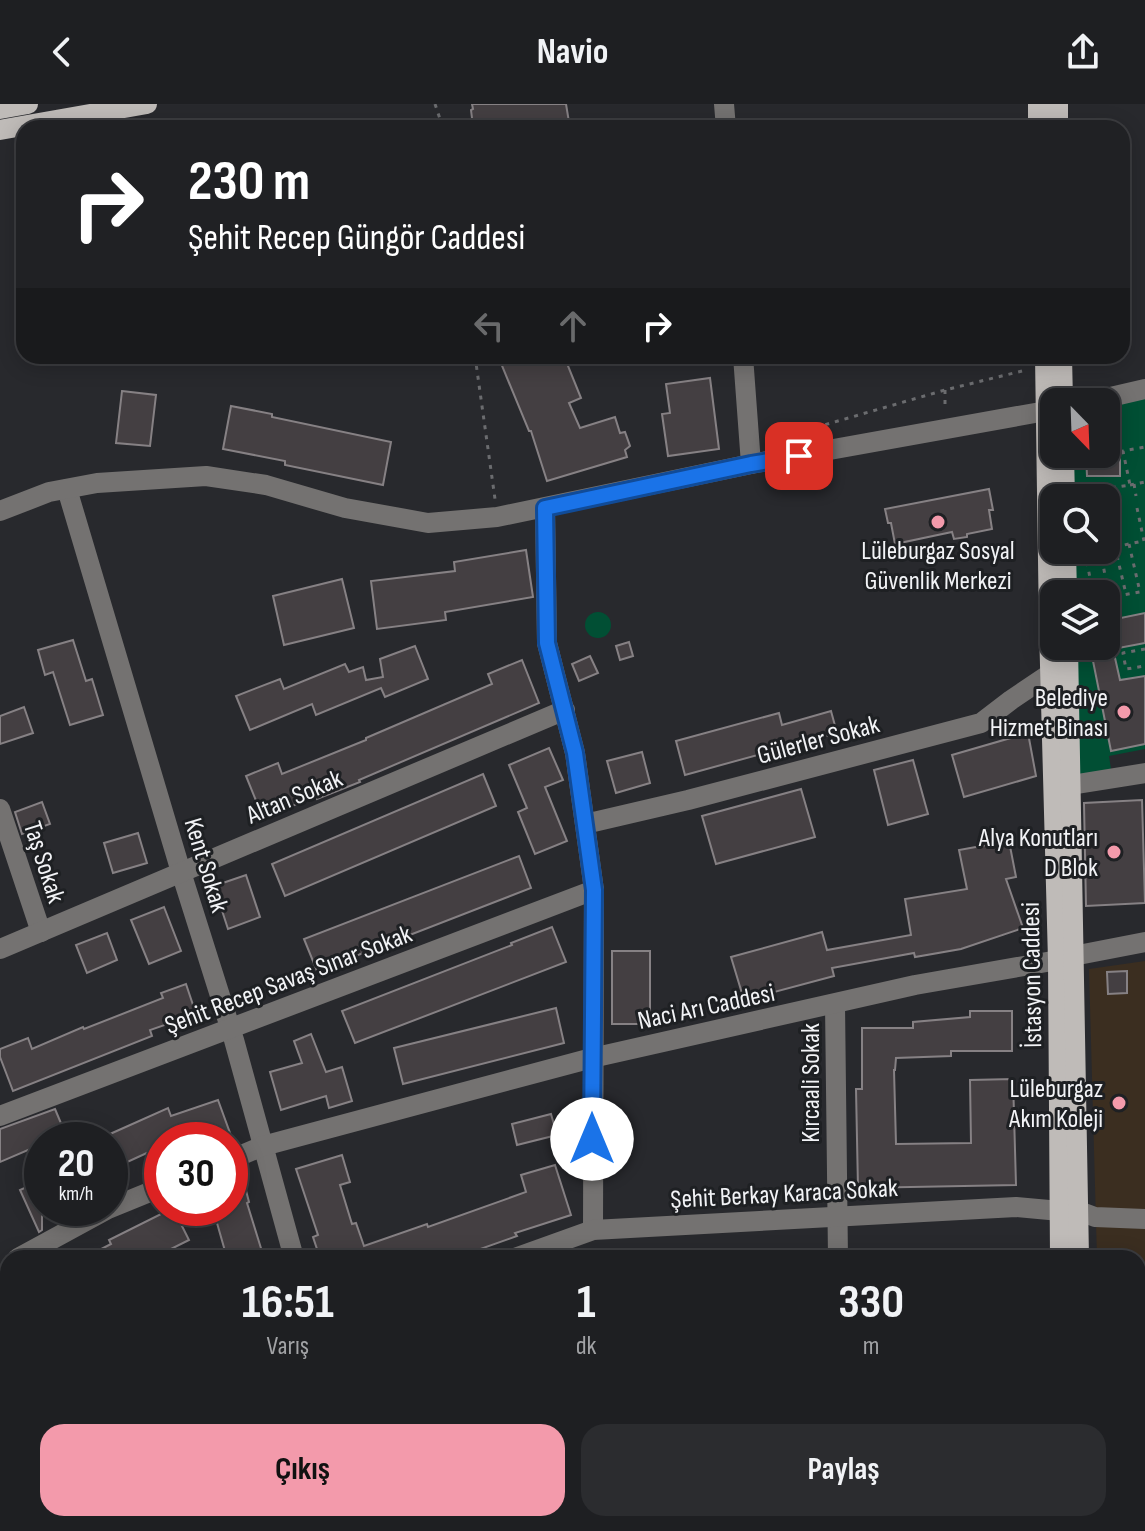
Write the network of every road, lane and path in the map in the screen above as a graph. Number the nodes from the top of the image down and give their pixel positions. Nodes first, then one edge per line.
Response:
1 (147, 104) edge
2 (12, 107) edge
3 (56, 120) edge
4 (5, 129) edge
5 (476, 364) edge
6 (744, 364) edge
7 (1031, 364) edge
8 (1039, 364) edge
9 (1061, 364) edge
10 (1047, 388) edge
11 (1057, 388) edge
12 (1145, 389) edge
13 (1120, 395) edge
14 (1040, 409) edge
15 (782, 441) dead end
16 (1145, 447) edge
17 (751, 464) junction
18 (1053, 468) edge
19 (1145, 482) edge
20 (1132, 484) junction
21 (1120, 486) edge
22 (67, 489) junction
23 (1136, 496) dead end
24 (545, 508) junction
25 (1137, 508) dead end
26 (0, 511) edge
27 (497, 517) junction
28 (1144, 541) edge
29 (1129, 544) junction
30 (1120, 546) edge
31 (1119, 564) edge
32 (1142, 592) edge
33 (1126, 594) junction
34 (1120, 595) edge
35 (1145, 649) edge
36 (1068, 660) edge
37 (1145, 666) edge
38 (1051, 673) junction
39 (565, 710) junction
40 (1145, 773) edge
41 (1071, 785) junction
42 (0, 809) edge
43 (585, 824) junction
44 (181, 872) junction
45 (594, 890) junction
46 (41, 932) junction
47 (1145, 942) edge
48 (0, 949) edge
49 (1065, 958) junction
50 (835, 1004) junction
51 (231, 1029) junction
52 (592, 1058) junction
53 (2, 1109) edge
54 (263, 1146) junction
55 (248, 1152) edge
56 (144, 1194) edge
57 (1069, 1211) junction
58 (837, 1217) junction
59 (1145, 1219) edge
60 (593, 1230) junction
61 (33, 1250) edge
62 (292, 1250) edge
63 (537, 1250) edge
64 (838, 1250) edge
65 (1062, 1250) edge
66 (1077, 1250) edge

1 - 3 main road
2 - 4 street
5 - 27 path
6 - 17 street
7 - 15 path
8 - 10 main road, İstasyon Caddesi
9 - 11 main road, İstasyon Caddesi
12 - 13 street
14 - 17 street
16 - 20 path
17 - 24 street
18 - 38 main road, İstasyon Caddesi
19 - 20 path
20 - 21 path
20 - 23 path
22 - 26 street
22 - 27 street
22 - 44 street, Kent Sokak
24 - 27 street
24 - 39 street
25 - 28 path
28 - 29 path
29 - 30 path
29 - 32 path
31 - 33 path
32 - 33 path
33 - 34 path
35 - 37 path
36 - 41 main road, İstasyon Caddesi
38 - 43 street, Gülerler Sokak
38 - 49 main road, İstasyon Caddesi
39 - 43 street
39 - 44 street, Altan Sokak
40 - 41 street
41 - 49 main road, İstasyon Caddesi
42 - 46 street, Taş Sokak
43 - 45 street
44 - 46 street, Altan Sokak
44 - 51 street, Kent Sokak
45 - 51 street, Şehit Recep Savaş Sınar Sokak
45 - 52 street
46 - 48 street, Altan Sokak
47 - 49 street, Naci Arı Caddesi
49 - 50 street, Naci Arı Caddesi
49 - 57 main road, İstasyon Caddesi
50 - 52 street, Naci Arı Caddesi
50 - 58 street, Kırcaali Sokak
51 - 53 street, Şehit Recep Savaş Sınar Sokak
51 - 54 street, Kent Sokak
52 - 54 street, Naci Arı Caddesi
52 - 60 street
54 - 55 street, Naci Arı Caddesi
54 - 62 street, Kent Sokak
56 - 61 street
57 - 58 street, Şehit Berkay Karaca Sokak
57 - 59 street, Şehit Berkay Karaca Sokak
57 - 65 main road, İstasyon Caddesi
57 - 66 main road, İstasyon Caddesi
58 - 60 street, Şehit Berkay Karaca Sokak
58 - 64 street, Kırcaali Sokak
60 - 63 street, Şehit Berkay Karaca Sokak

